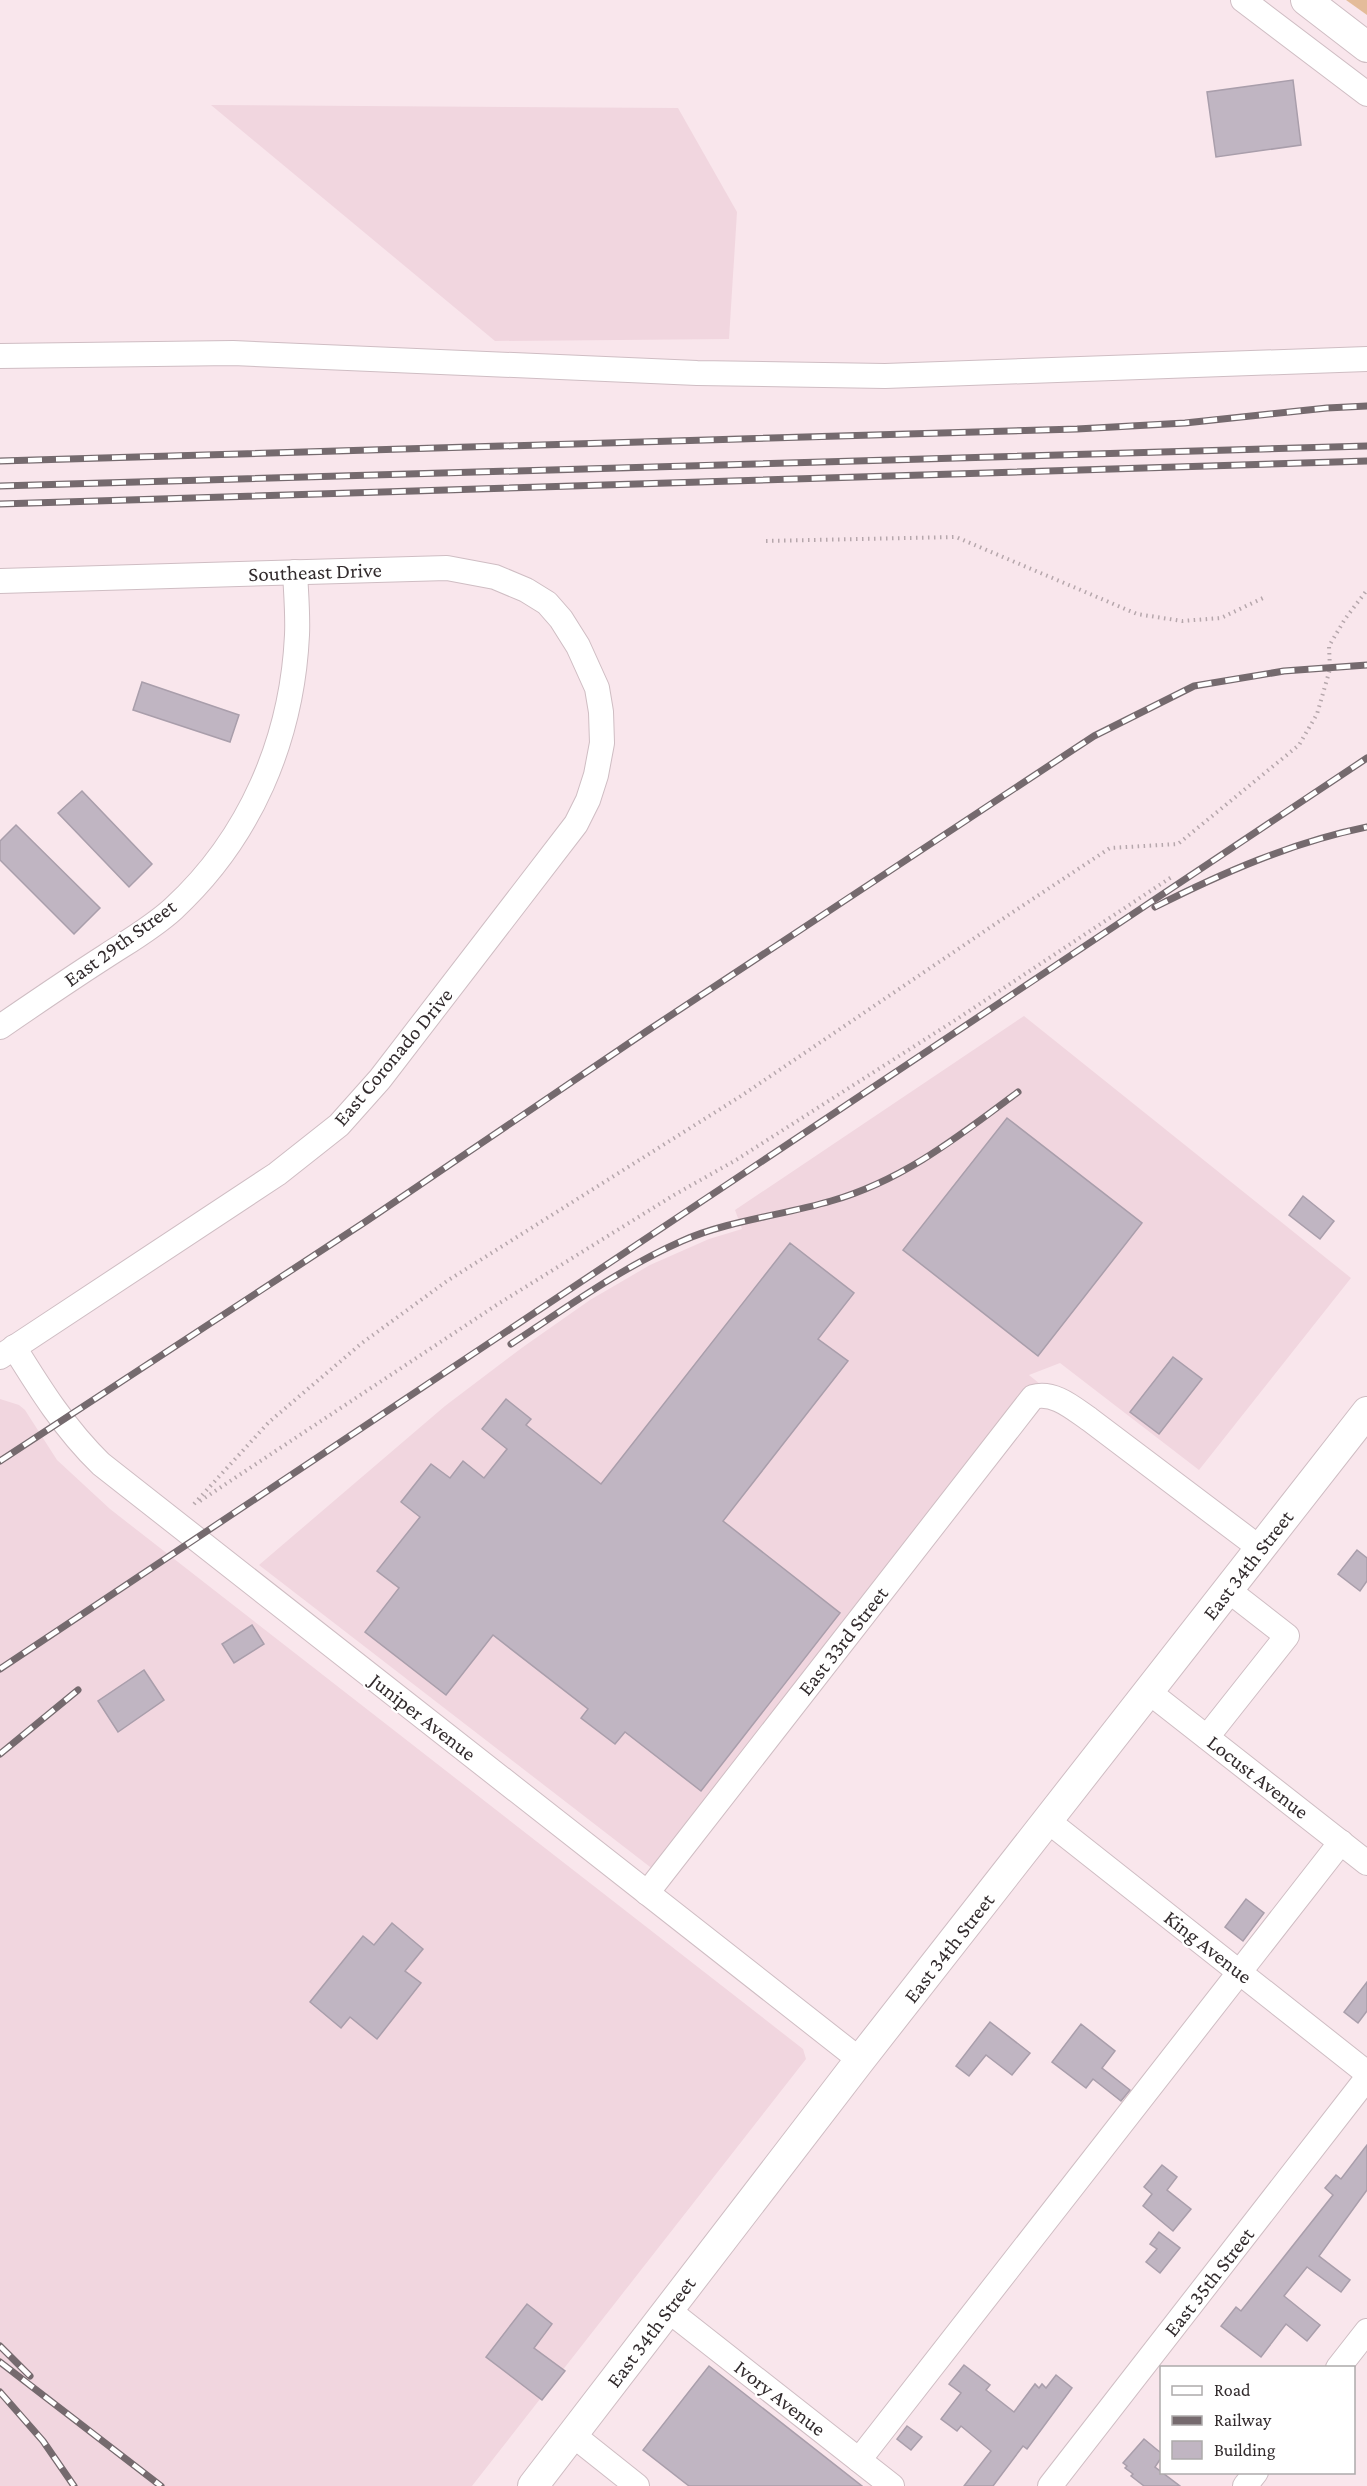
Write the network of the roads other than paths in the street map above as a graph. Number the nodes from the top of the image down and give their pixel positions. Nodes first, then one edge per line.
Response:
1 (1243, 0) edge
2 (1306, 0) edge
3 (1367, 47) edge
4 (1367, 94) edge
5 (0, 356) edge
6 (1367, 359) edge
7 (295, 572) junction
8 (0, 581) edge
9 (588, 666) joint
10 (0, 1027) edge
11 (7, 1352) edge
12 (1367, 1412) edge
13 (1261, 1549) junction
14 (1228, 1590) junction
15 (1149, 1692) junction
16 (1207, 1737) junction
17 (1048, 1821) junction
18 (1341, 1842) junction
19 (1367, 1863) edge
20 (647, 1893) junction
21 (1238, 1971) junction
22 (860, 2060) junction
23 (1367, 2073) edge
24 (1367, 2078) edge
25 (668, 2310) junction
26 (1367, 2331) edge
27 (1339, 2366) edge
28 (573, 2435) junction
29 (859, 2460) junction
30 (1254, 2474) edge
31 (533, 2486) edge
32 (637, 2486) edge
33 (892, 2486) edge
34 (1050, 2486) edge
35 (1245, 2486) edge

1 - 4 street
2 - 3 main road
5 - 6 street
7 - 8 street, Southeast Drive
7 - 9 street, Southeast Drive
7 - 10 street, East 29th Street
9 - 11 street, East Coronado Drive
11 - 20 street, Juniper Avenue
12 - 13 main road, East 34th Street
13 - 14 main road, East 34th Street
13 - 20 street, East 33rd Street
14 - 15 main road, East 34th Street
14 - 16 street
15 - 16 street, Locust Avenue
15 - 17 main road, East 34th Street
16 - 18 street, Locust Avenue
17 - 21 street, King Avenue
17 - 22 main road, East 34th Street
18 - 19 street, Locust Avenue
18 - 21 street
20 - 22 street, Juniper Avenue
21 - 23 street, King Avenue
21 - 29 street
22 - 25 main road, East 34th Street
24 - 34 street, East 35th Street
25 - 28 main road, East 34th Street
25 - 29 street, Ivory Avenue
26 - 27 street
28 - 31 main road, East 34th Street
28 - 32 street
29 - 33 street, Ivory Avenue
30 - 35 street

